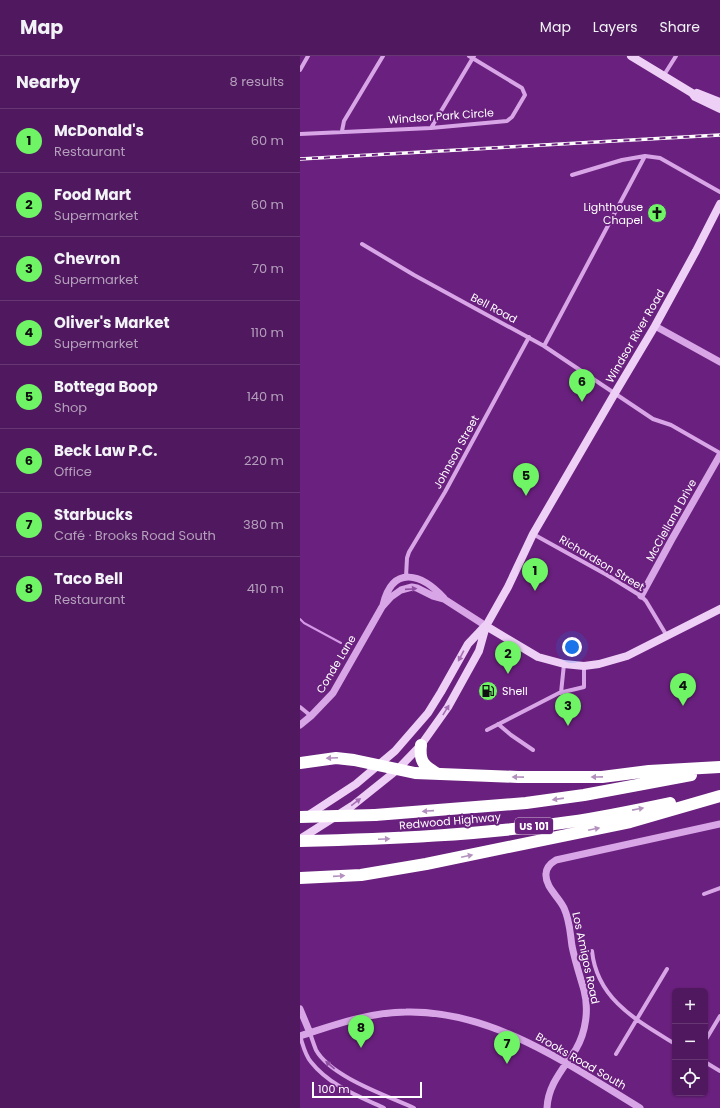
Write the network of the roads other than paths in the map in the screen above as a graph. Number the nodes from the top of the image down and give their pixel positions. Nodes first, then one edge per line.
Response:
1 (308, 56) edge
2 (383, 56) edge
3 (631, 56) edge
4 (676, 56) edge
5 (472, 57) edge
6 (300, 70) edge
7 (664, 76) junction
8 (692, 93) junction
9 (720, 102) edge
10 (720, 108) edge
11 (431, 128) junction
12 (342, 131) junction
13 (300, 134) edge
14 (645, 156) junction
15 (572, 175) dead end
16 (720, 192) edge
17 (720, 204) edge
18 (362, 244) dead end
19 (655, 326) junction
20 (529, 337) junction
21 (544, 346) junction
22 (720, 362) edge
23 (615, 393) junction
24 (720, 454) edge
25 (533, 534) junction
26 (406, 577) junction
27 (641, 596) junction
28 (444, 599) junction
29 (382, 607) junction
30 (720, 609) edge
31 (486, 626) junction
32 (667, 636) junction
33 (564, 664) junction
34 (584, 666) junction
35 (562, 693) junction
36 (300, 707) edge
37 (311, 716) junction
38 (498, 724) junction
39 (300, 725) edge
40 (487, 730) dead end
41 (422, 745) junction
42 (534, 750) dead end
43 (300, 763) edge
44 (378, 766) junction
45 (720, 768) edge
46 (397, 770) junction
47 (438, 774) junction
48 (720, 795) edge
49 (300, 818) edge
50 (720, 824) edge
51 (300, 840) edge
52 (300, 878) edge
53 (720, 888) edge
54 (704, 894) dead end
55 (592, 951) dead end
56 (667, 969) dead end
57 (300, 1009) edge
58 (720, 1016) edge
59 (636, 1020) junction
60 (310, 1033) junction
61 (300, 1036) edge
62 (708, 1036) edge
63 (672, 1042) edge
64 (616, 1054) dead end
65 (566, 1063) junction
66 (708, 1064) edge
67 (720, 1071) edge
68 (384, 1108) edge
69 (414, 1108) edge
70 (548, 1108) edge
71 (640, 1108) edge

1 - 6 street
2 - 12 street
3 - 7 main road
4 - 7 street
5 - 11 street
5 - 11 street, Windsor Park Circle
7 - 8 main road
8 - 9 main road
8 - 10 main road
11 - 12 street, Windsor Park Circle
12 - 13 street, Windsor Park Circle
14 - 15 street
14 - 16 street
14 - 21 street
17 - 19 main road, Windsor River Road
18 - 20 street, Bell Road
19 - 22 street
19 - 23 main road, Windsor River Road
20 - 21 street, Bell Road
20 - 26 street, Johnson Street
21 - 23 street, Bell Road
23 - 24 street, Bell Road
23 - 25 main road, Windsor River Road
24 - 27 street, McClelland Drive
25 - 27 street, Richardson Street
25 - 31 main road, Windsor River Road
26 - 28 street, Conde Lane
26 - 29 street, Conde Lane
27 - 32 street, Richardson Street
29 -> 28 street, Conde Lane
28 - 31 street, Conde Lane
29 - 37 street, Conde Lane
30 - 32 main road
31 - 33 main road
41 -> 31 main road
31 -> 44 main road
32 - 34 main road
33 - 34 main road
33 - 35 street
34 - 35 street
35 - 38 street
36 - 37 street
37 - 39 street, Conde Lane
38 - 40 street
38 - 42 street
41 - 46 main road
41 - 47 highway
44 -> 43 highway
44 - 46 highway
44 - 49 main road
45 -> 47 highway
45 -> 49 highway, Redwood Highway / US 101, bridge
46 - 47 highway
51 -> 46 main road
51 -> 48 highway, Redwood Highway / US 101
52 -> 48 highway
50 - 65 street, Los Amigos Road
53 - 54 street
55 - 59 street
56 - 59 street
57 - 60 street
58 - 62 street
59 - 63 street
59 - 64 street
60 - 61 street, Brooks Road South
60 - 65 street, Brooks Road South
69 -> 60 street
61 - 68 street
65 - 70 street, Los Amigos Road
65 - 71 street, Brooks Road South
66 - 67 street

